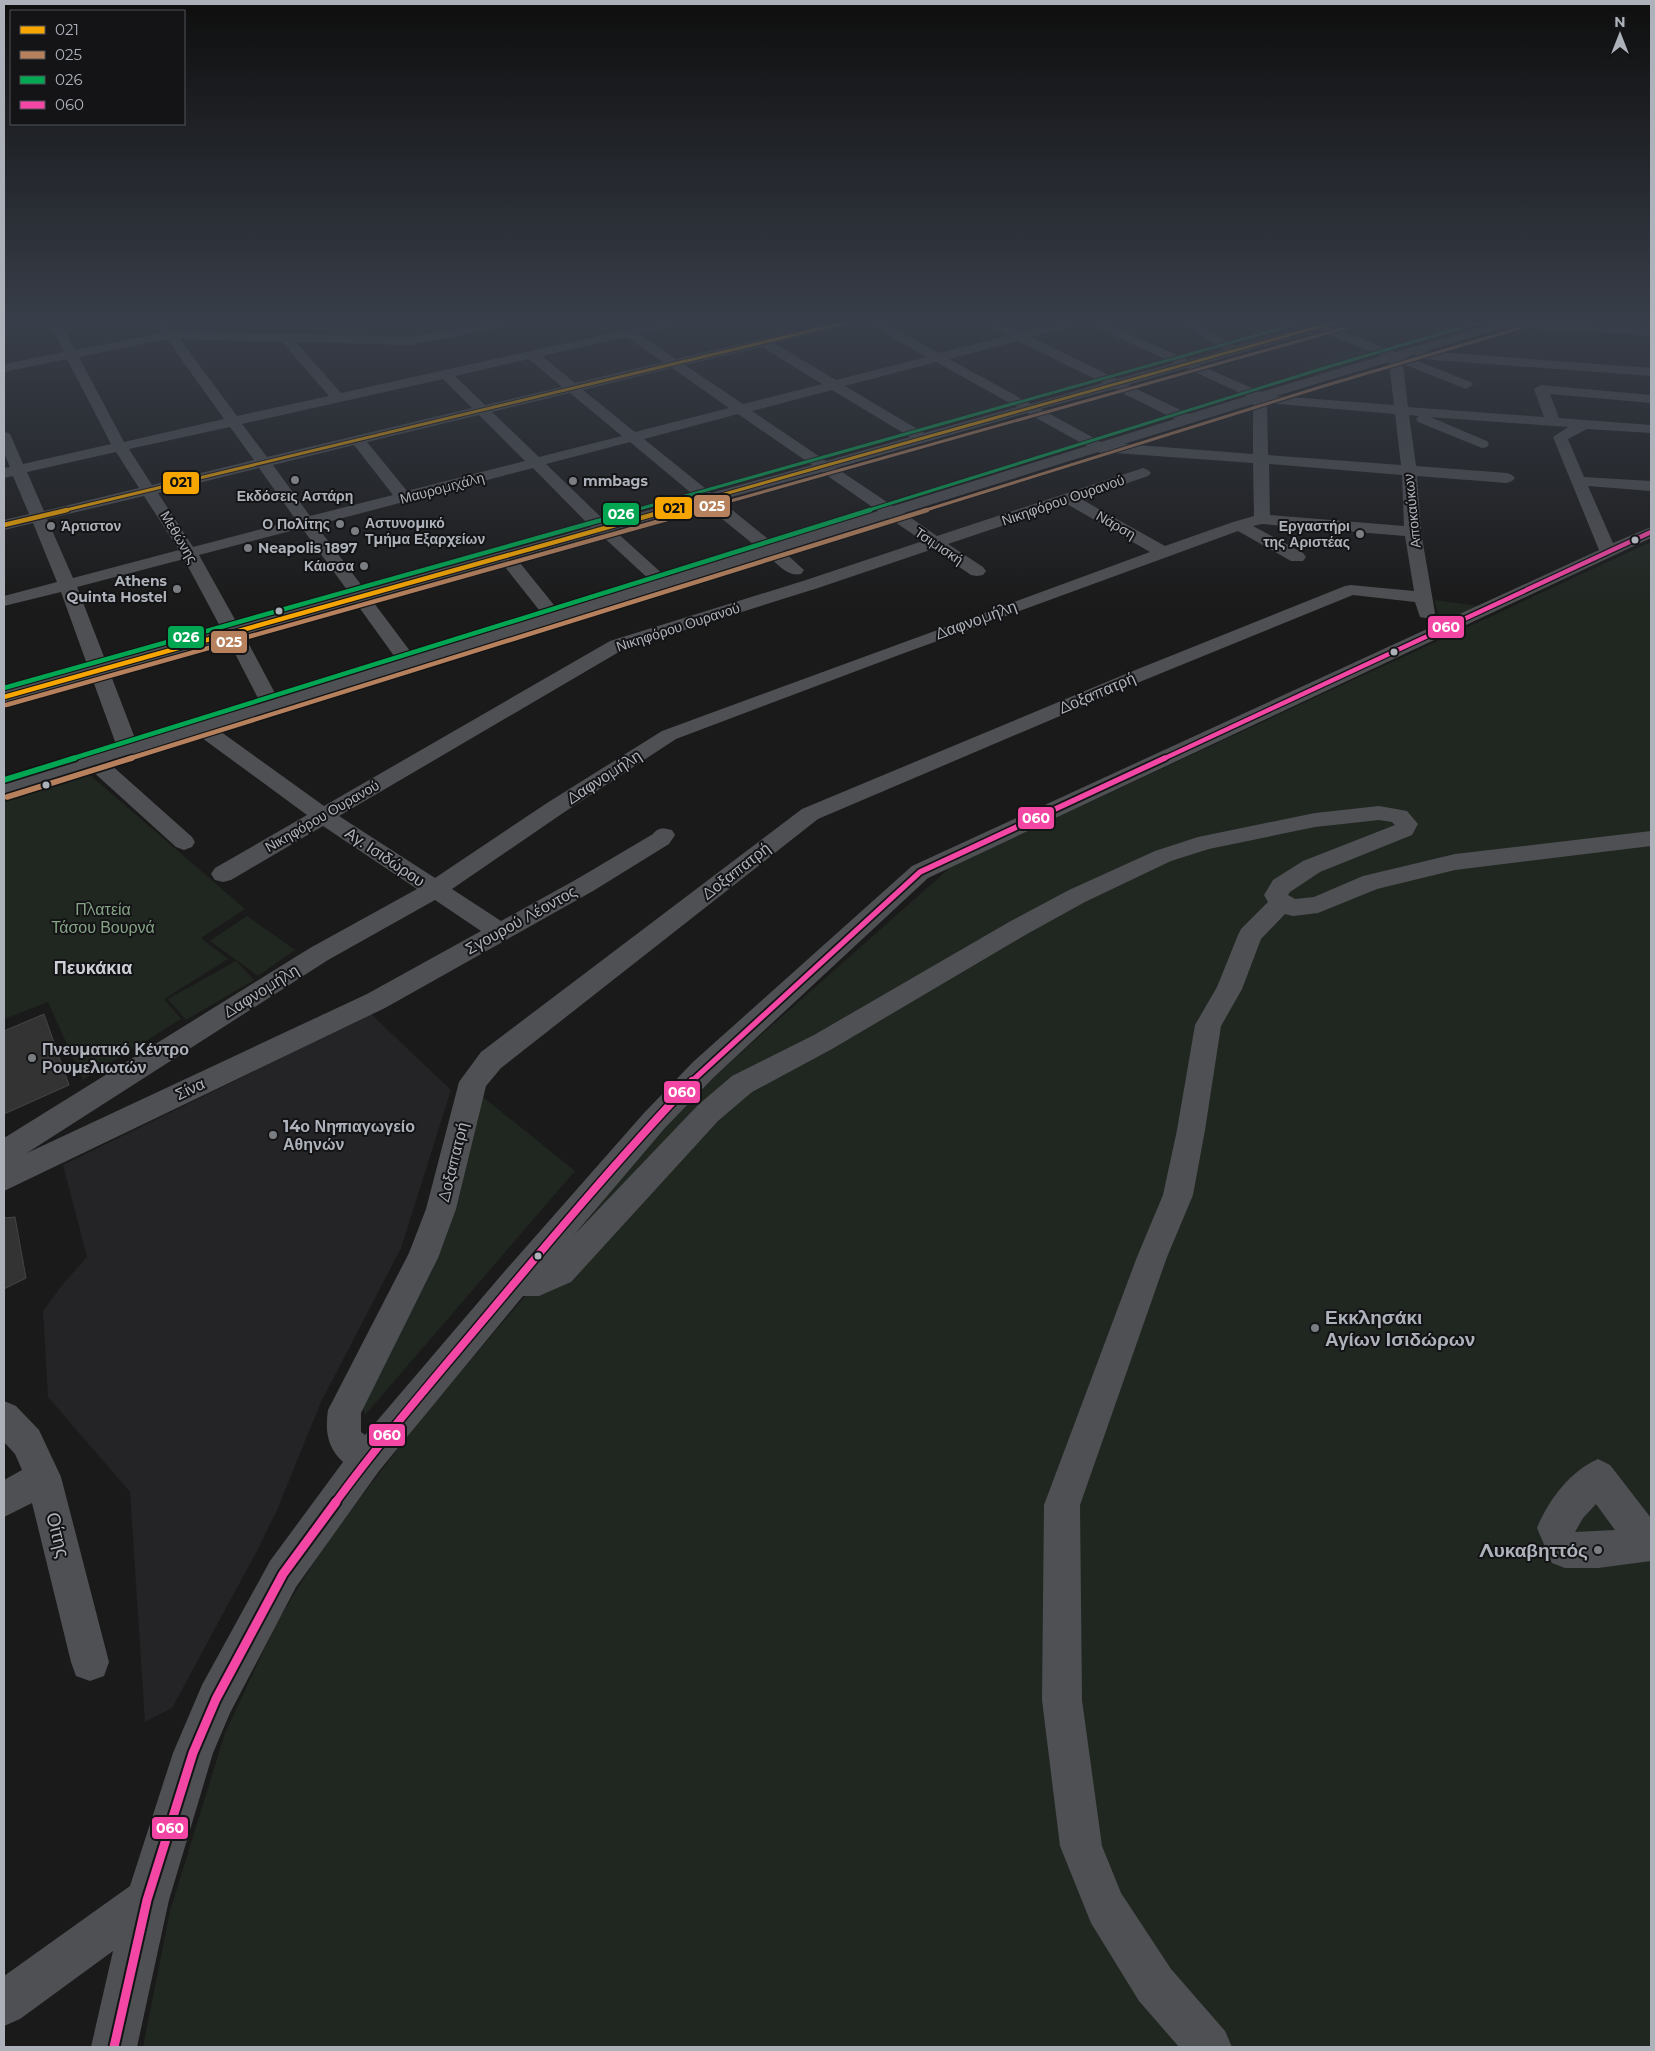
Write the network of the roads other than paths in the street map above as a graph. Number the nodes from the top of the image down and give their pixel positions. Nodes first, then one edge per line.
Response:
1 (103, 416) edge
2 (228, 416) edge
3 (261, 416) edge
4 (464, 416) edge
5 (489, 416) edge
6 (608, 416) edge
7 (719, 416) edge
8 (749, 416) edge
9 (884, 416) edge
10 (1000, 416) edge
11 (1042, 416) edge
12 (1180, 416) edge
13 (1197, 416) edge
14 (1261, 416) edge
15 (1403, 416) edge
16 (1415, 416) edge
17 (1473, 416) edge
18 (1550, 416) edge
19 (1187, 419) junction
20 (233, 422) junction
21 (1552, 422) junction
22 (1584, 424) junction
23 (1651, 429) edge
24 (4, 436) edge
25 (635, 437) junction
26 (921, 438) junction
27 (358, 441) junction
28 (1482, 444) dead end
29 (1099, 446) junction
30 (120, 447) junction
31 (1262, 459) junction
32 (264, 462) junction
33 (537, 463) junction
34 (822, 466) junction
35 (1408, 470) junction
36 (11, 472) edge
37 (1508, 478) dead end
38 (1577, 481) junction
39 (1651, 486) edge
40 (150, 491) junction
41 (404, 498) junction
42 (708, 498) junction
43 (1068, 498) junction
44 (890, 512) junction
45 (38, 518) junction
46 (1262, 519) junction
47 (307, 522) junction
48 (1239, 524) junction
49 (4, 526) edge
50 (602, 527) junction
51 (1413, 532) junction
52 (1651, 532) edge
53 (934, 543) junction
54 (770, 549) junction
55 (1608, 552) junction
56 (189, 553) junction
57 (1164, 553) junction
58 (504, 555) junction
59 (1297, 557) dead end
60 (795, 570) dead end
61 (977, 571) dead end
62 (663, 583) junction
63 (67, 585) junction
64 (360, 596) junction
65 (1423, 597) junction
66 (4, 601) edge
67 (554, 616) junction
68 (233, 632) junction
69 (1428, 635) junction
70 (408, 662) junction
71 (100, 670) junction
72 (4, 697) edge
73 (271, 705) junction
74 (200, 727) junction
75 (129, 750) junction
76 (93, 761) junction
77 (4, 789) edge
78 (322, 815) junction
79 (664, 835) dead end
80 (1651, 838) edge
81 (184, 842) dead end
82 (222, 874) dead end
83 (434, 890) junction
84 (1281, 903) junction
85 (499, 931) junction
86 (376, 1001) joint
87 (4, 1153) edge
88 (4, 1178) edge
89 (516, 1282) junction
90 (4, 1418) edge
91 (367, 1459) junction
92 (43, 1476) junction
93 (4, 1499) edge
94 (90, 1662) dead end
95 (147, 1900) junction
96 (4, 2003) edge
97 (114, 2047) edge
98 (1209, 2047) edge

1 - 30 street, Μεθώνης
2 - 20 street
3 - 20 street
4 - 27 street
5 - 33 street
6 - 25 street
7 - 25 street, Μαυρομιχάλη
8 - 34 street, Τσιμισκή
9 - 26 street
10 - 26 street
11 - 29 street
12 - 19 street
13 - 19 street
14 - 31 street
15 - 35 street, Αποκαύκων
16 - 28 street
17 - 21 street
18 - 21 street
19 - 29 street
20 - 30 street
20 - 32 street
21 - 22 street
22 - 23 street
22 - 38 street
24 - 36 street
25 - 33 street, Μαυρομιχάλη
25 - 42 street
26 - 34 street
27 - 32 street
27 - 41 street
29 - 31 street
29 - 43 street, Νικηφόρου Ουρανού
29 - 44 street
30 - 36 street
30 - 40 street, Μεθώνης
31 - 35 street
31 - 46 street
32 - 40 street
32 - 47 street
33 - 41 street, Μαυρομιχάλη
33 - 50 street
34 - 42 street
34 - 44 street, Τσιμισκή
35 - 37 street
35 - 51 street, Αποκαύκων
36 - 45 street
38 - 39 street
38 - 55 street
40 - 45 street
40 - 56 street, Μεθώνης
41 - 47 street, Μαυρομιχάλη
42 - 50 street
42 - 54 street
43 - 53 street, Νικηφόρου Ουρανού
43 - 57 street, Νάρση
44 - 53 street, Τσιμισκή
44 - 54 street
45 - 49 street
45 - 63 street
46 - 48 street, Δαφνομήλη
46 - 51 street, Δαφνομήλη
47 - 56 street, Μαυρομιχάλη
47 - 64 street
48 - 57 street, Δαφνομήλη
48 - 59 street
50 - 58 street
50 - 62 street
51 - 65 street, Αποκαύκων
52 - 55 street
53 - 61 street, Τσιμισκή
53 - 78 street, Νικηφόρου Ουρανού
54 - 60 street
54 - 62 street
55 - 69 street
56 - 63 street, Μαυρομιχάλη
56 - 68 street, Μεθώνης
57 - 83 street, Δαφνομήλη
58 - 64 street
58 - 67 street
62 - 67 street
63 - 66 street, Μαυρομιχάλη
63 - 71 street
64 - 68 street
64 - 70 street
65 - 69 street, Αποκαύκων
65 - 91 street, Δοξαπατρή
67 - 70 street
68 - 71 street
68 - 73 street, Μεθώνης
69 - 89 street
70 - 73 street
71 - 72 street
71 - 75 street
73 - 74 street
74 - 75 street
74 - 78 street, Αγ. Ισιδώρου
75 - 76 street
76 - 77 street
76 - 81 street
78 - 82 street, Νικηφόρου Ουρανού
78 - 83 street, Αγ. Ισιδώρου
79 - 85 street, Σγουρού Λέοντος
80 - 84 street
83 - 85 street, Αγ. Ισιδώρου
83 - 87 street, Δαφνομήλη
84 - 89 street
84 - 98 street
85 - 86 street, Σγουρού Λέοντος
86 - 88 street, Σίνα
89 - 91 street
90 - 92 street, Οίτης
91 - 95 street
92 - 93 street
92 - 94 street, Οίτης
95 - 96 street
95 - 97 street

